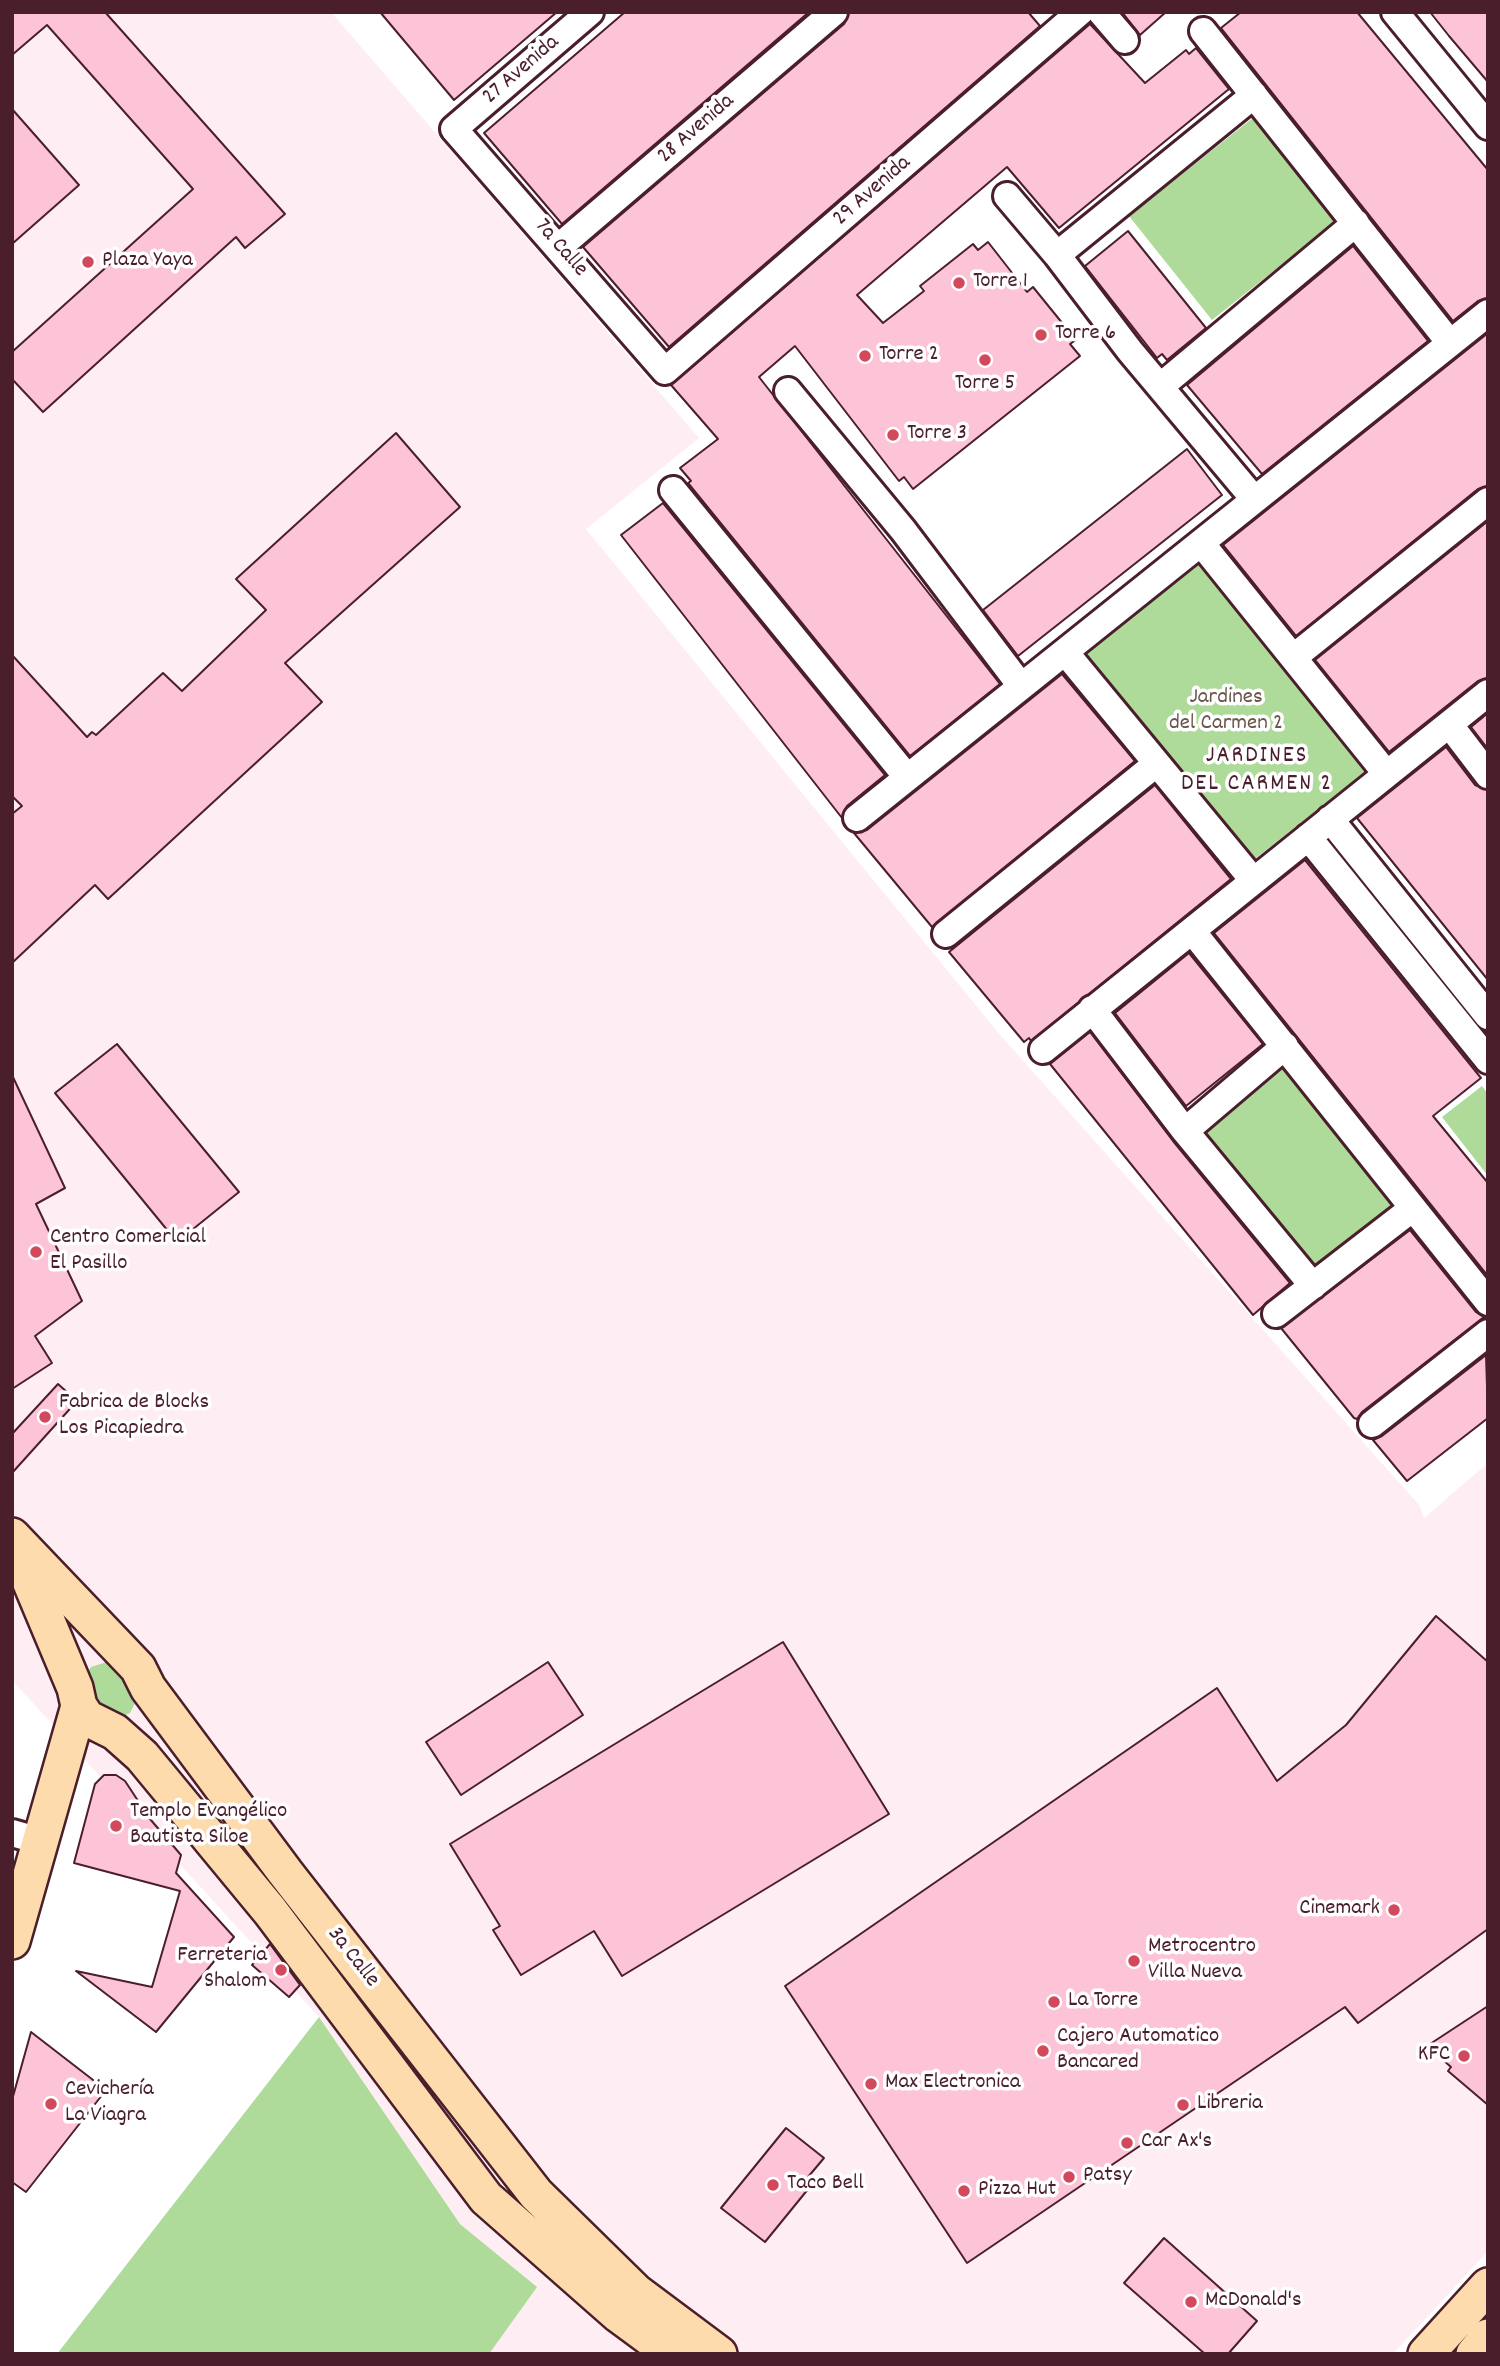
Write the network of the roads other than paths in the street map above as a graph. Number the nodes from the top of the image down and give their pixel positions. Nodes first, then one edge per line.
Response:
1 (590, 12) edge
2 (834, 12) edge
3 (1080, 12) edge
4 (1101, 12) edge
5 (1395, 12) edge
6 (1203, 31) dead end
7 (1125, 40) dead end
8 (1254, 96) junction
9 (1488, 126) edge
10 (454, 129) joint
11 (1007, 196) dead end
12 (1356, 223) junction
13 (559, 247) junction
14 (1057, 255) junction
15 (1488, 313) edge
16 (1450, 342) junction
17 (666, 371) joint
18 (1161, 386) junction
19 (788, 391) dead end
20 (673, 490) dead end
21 (1254, 499) junction
22 (1488, 501) edge
23 (1200, 543) junction
24 (1065, 652) junction
25 (1294, 657) junction
26 (1021, 686) junction
27 (1488, 693) edge
28 (1448, 724) junction
29 (1156, 764) junction
30 (1385, 772) junction
31 (1488, 775) edge
32 (906, 777) junction
33 (858, 818) dead end
34 (1330, 819) junction
35 (1308, 837) junction
36 (1253, 880) junction
37 (1193, 932) junction
38 (946, 934) dead end
39 (1430, 966) junction
40 (1092, 1009) junction
41 (1488, 1016) edge
42 (1285, 1046) junction
43 (1043, 1050) dead end
44 (1488, 1060) edge
45 (1185, 1131) junction
46 (1413, 1208) junction
47 (1313, 1286) junction
48 (1488, 1302) edge
49 (1276, 1314) dead end
50 (1488, 1333) edge
51 (1372, 1424) dead end
52 (12, 1537) edge
53 (129, 1662) junction
54 (77, 1697) junction
55 (142, 1756) junction
56 (58, 1776) junction
57 (26, 1837) edge
58 (12, 1941) edge
59 (1488, 2286) edge
60 (1488, 2337) edge
61 (672, 2354) edge
62 (719, 2354) edge
63 (1426, 2354) edge
64 (1474, 2354) edge

1 - 10 street, 27 Avenida
2 - 13 street, 28 Avenida
3 - 17 street, 29 Avenida
4 - 7 street
5 - 9 street
6 - 8 street
8 - 12 street
8 - 14 street
10 - 13 street, 7a Calle
11 - 14 street
12 - 16 street
12 - 18 street
13 - 17 street, 7a Calle
14 - 18 street
15 - 16 street
16 - 21 street
18 - 21 street
19 - 26 street
20 - 32 street
21 - 23 street
22 - 25 street
23 - 24 street
23 - 25 street
24 - 26 street
24 - 29 street
25 - 30 street
26 - 32 street
27 - 28 street
28 - 30 street
28 - 31 street
29 - 36 street
29 - 38 street
30 - 34 street
32 - 33 street
34 - 35 street
34 - 39 street
35 - 36 street
35 - 39 street
36 - 37 street
37 - 40 street
37 - 42 street
39 - 41 street
39 - 44 street
40 - 43 street
40 - 45 street
42 - 45 street
42 - 46 street
45 - 47 street
46 - 47 street
46 - 48 street
47 - 49 street
50 - 51 street
52 - 53 main road, 3a Calle
52 - 54 main road, 3a Calle
53 - 54 main road
53 - 62 main road, 3a Calle
54 - 55 main road, 3a Calle
54 - 56 main road
55 - 56 main road
55 - 61 main road, 3a Calle
56 - 57 main road
57 - 58 main road
59 - 63 main road
60 - 64 main road

